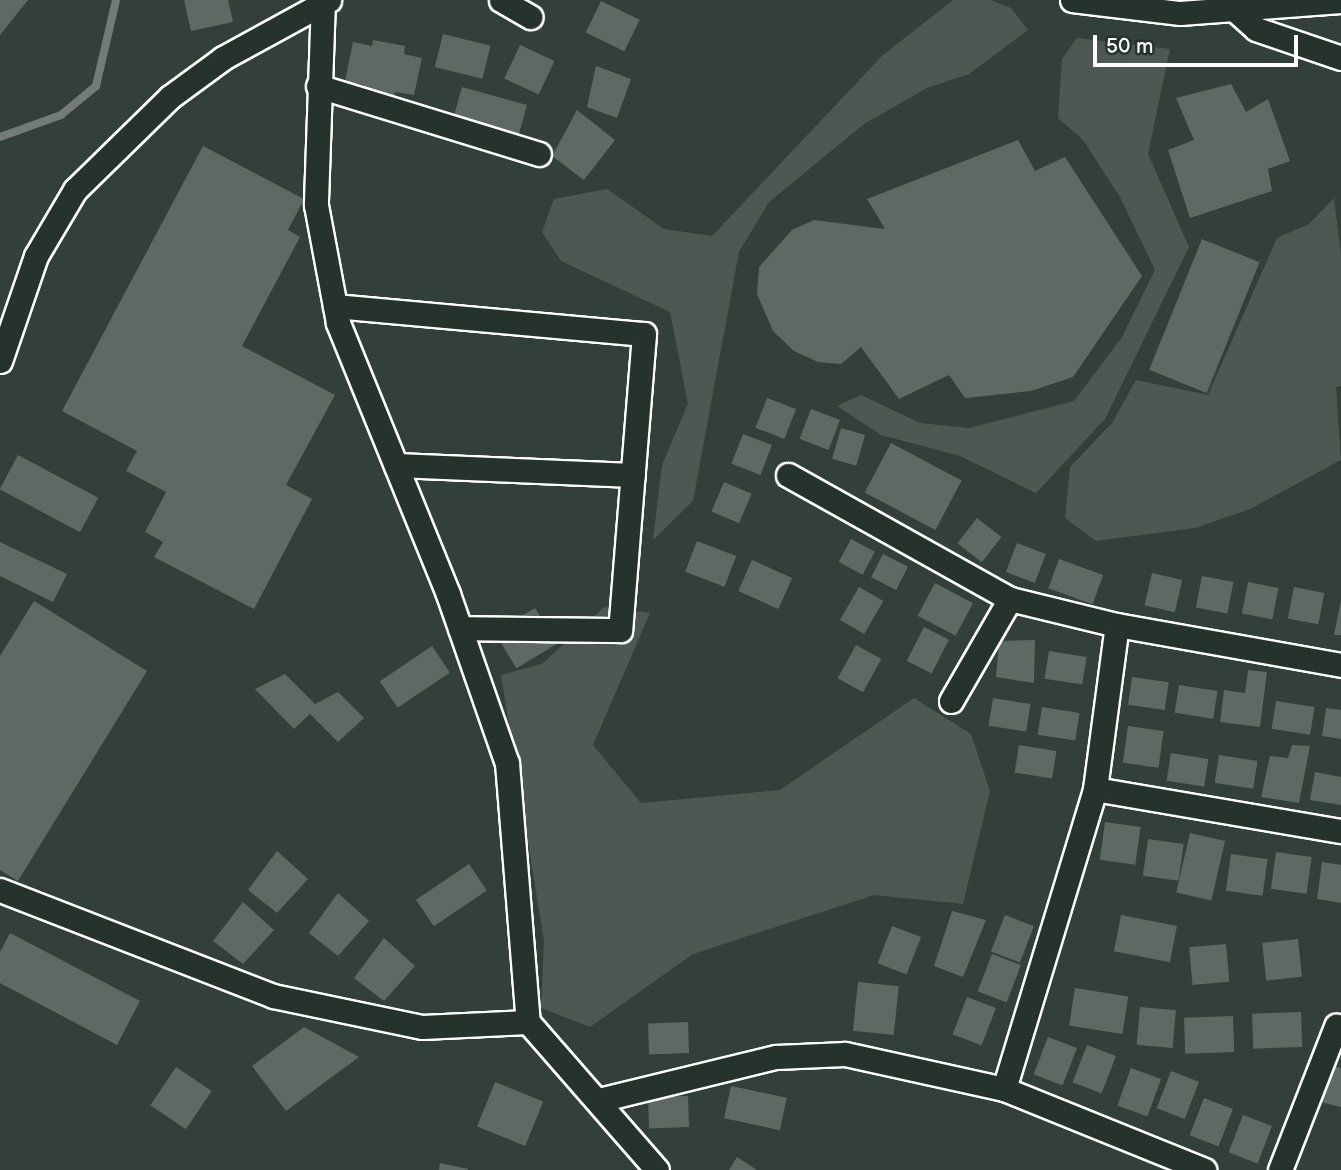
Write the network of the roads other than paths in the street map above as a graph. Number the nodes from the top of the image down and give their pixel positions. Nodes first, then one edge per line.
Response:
1 (501, 0) edge
2 (1072, 0) edge
3 (325, 1) edge
4 (1341, 1) edge
5 (1236, 11) junction
6 (530, 17) dead end
7 (1341, 58) edge
8 (318, 86) junction
9 (539, 154) dead end
10 (335, 306) junction
11 (0, 361) edge
12 (396, 465) junction
13 (633, 475) junction
14 (788, 475) dead end
15 (1010, 598) junction
16 (1117, 625) junction
17 (460, 628) junction
18 (1341, 665) edge
19 (951, 701) dead end
20 (1095, 789) junction
21 (1341, 831) edge
22 (0, 890) edge
23 (528, 1022) junction
24 (1336, 1026) dead end
25 (1004, 1088) junction
26 (599, 1100) junction
27 (1158, 1162) edge
28 (657, 1170) edge
29 (1204, 1170) edge
30 (1280, 1170) edge

1 - 6 street
2 - 5 street
3 - 8 street
3 - 11 street
4 - 5 street
5 - 7 street
8 - 9 street
8 - 10 street
10 - 12 street
10 - 13 street
12 - 13 street
12 - 17 street
13 - 17 street
14 - 15 street
15 - 16 street
15 - 19 street
16 - 18 street
16 - 20 street
17 - 23 street
20 - 21 street
20 - 25 street
22 - 23 street
23 - 26 street
24 - 30 street
25 - 26 street
25 - 27 street
26 - 28 street
27 - 29 street

